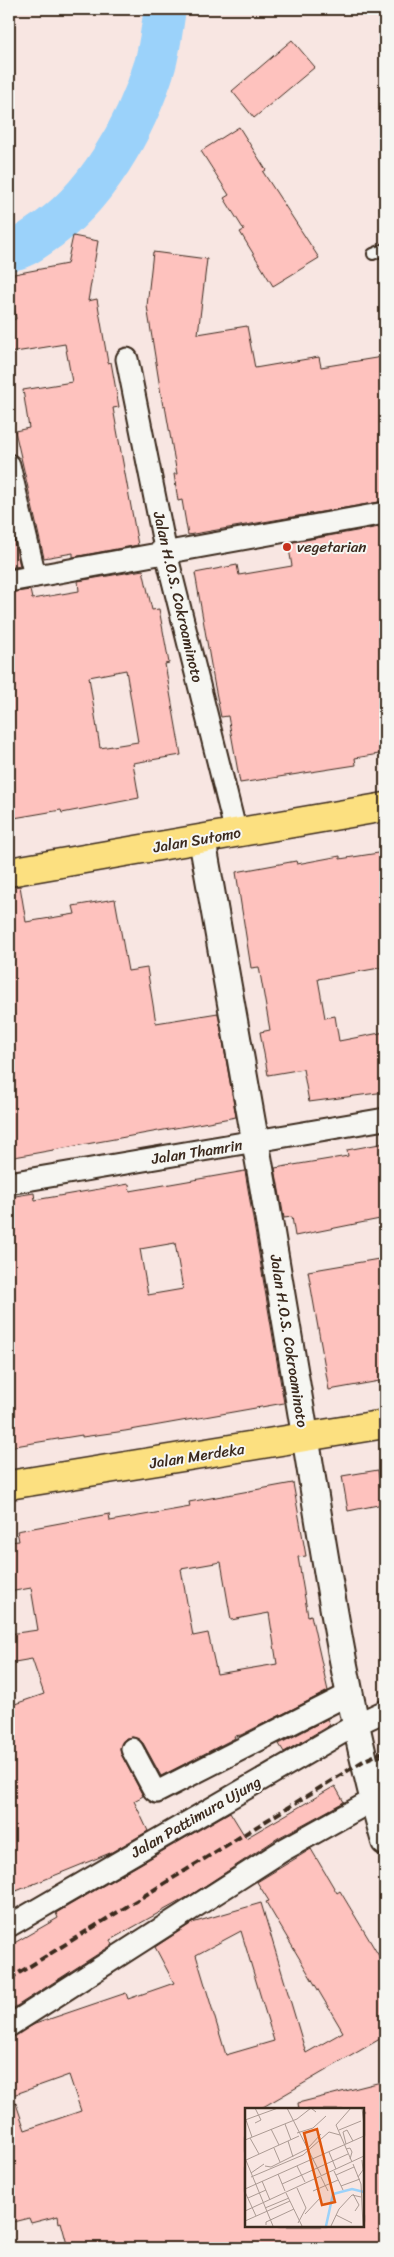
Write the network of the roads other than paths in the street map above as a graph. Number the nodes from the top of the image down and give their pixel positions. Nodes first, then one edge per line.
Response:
1 (385, 249) edge
2 (373, 254) dead end
3 (127, 359) dead end
4 (9, 465) edge
5 (385, 513) edge
6 (166, 553) junction
7 (35, 576) junction
8 (9, 581) edge
9 (385, 807) edge
10 (236, 833) junction
11 (202, 839) junction
12 (9, 872) edge
13 (385, 1119) edge
14 (256, 1142) junction
15 (9, 1183) edge
16 (385, 1424) edge
17 (306, 1439) junction
18 (9, 1485) edge
19 (351, 1693) junction
20 (385, 1711) edge
21 (357, 1724) junction
22 (132, 1749) dead end
23 (377, 1771) edge
24 (373, 1800) junction
25 (385, 1842) edge
26 (9, 1926) edge
27 (9, 2026) edge

1 - 2 lane
3 - 6 street, Jalan H.O.S. Cokroaminoto
4 - 7 street
5 - 6 street
6 - 7 street
6 - 10 street, Jalan H.O.S. Cokroaminoto
7 - 8 street
9 - 10 main road, Jalan Sutomo
10 - 11 main road, Jalan Sutomo
11 - 12 main road, Jalan Sutomo
11 - 14 street, Jalan H.O.S. Cokroaminoto
13 - 14 street, Jalan Thamrin
14 - 15 street, Jalan Thamrin
14 - 17 street, Jalan H.O.S. Cokroaminoto
16 - 17 main road, Jalan Merdeka
17 - 18 main road, Jalan Merdeka
17 - 19 street, Jalan H.O.S. Cokroaminoto
19 - 21 street, Jalan H.O.S. Cokroaminoto
19 - 22 street
20 - 21 street, Jalan Pattimura Ujung
21 - 23 street, Jalan H.O.S. Cokroaminoto
21 - 26 street, Jalan Pattimura Ujung
23 - 24 street, Jalan H.O.S. Cokroaminoto
24 - 25 street, Jalan H.O.S. Cokroaminoto
24 - 27 street

